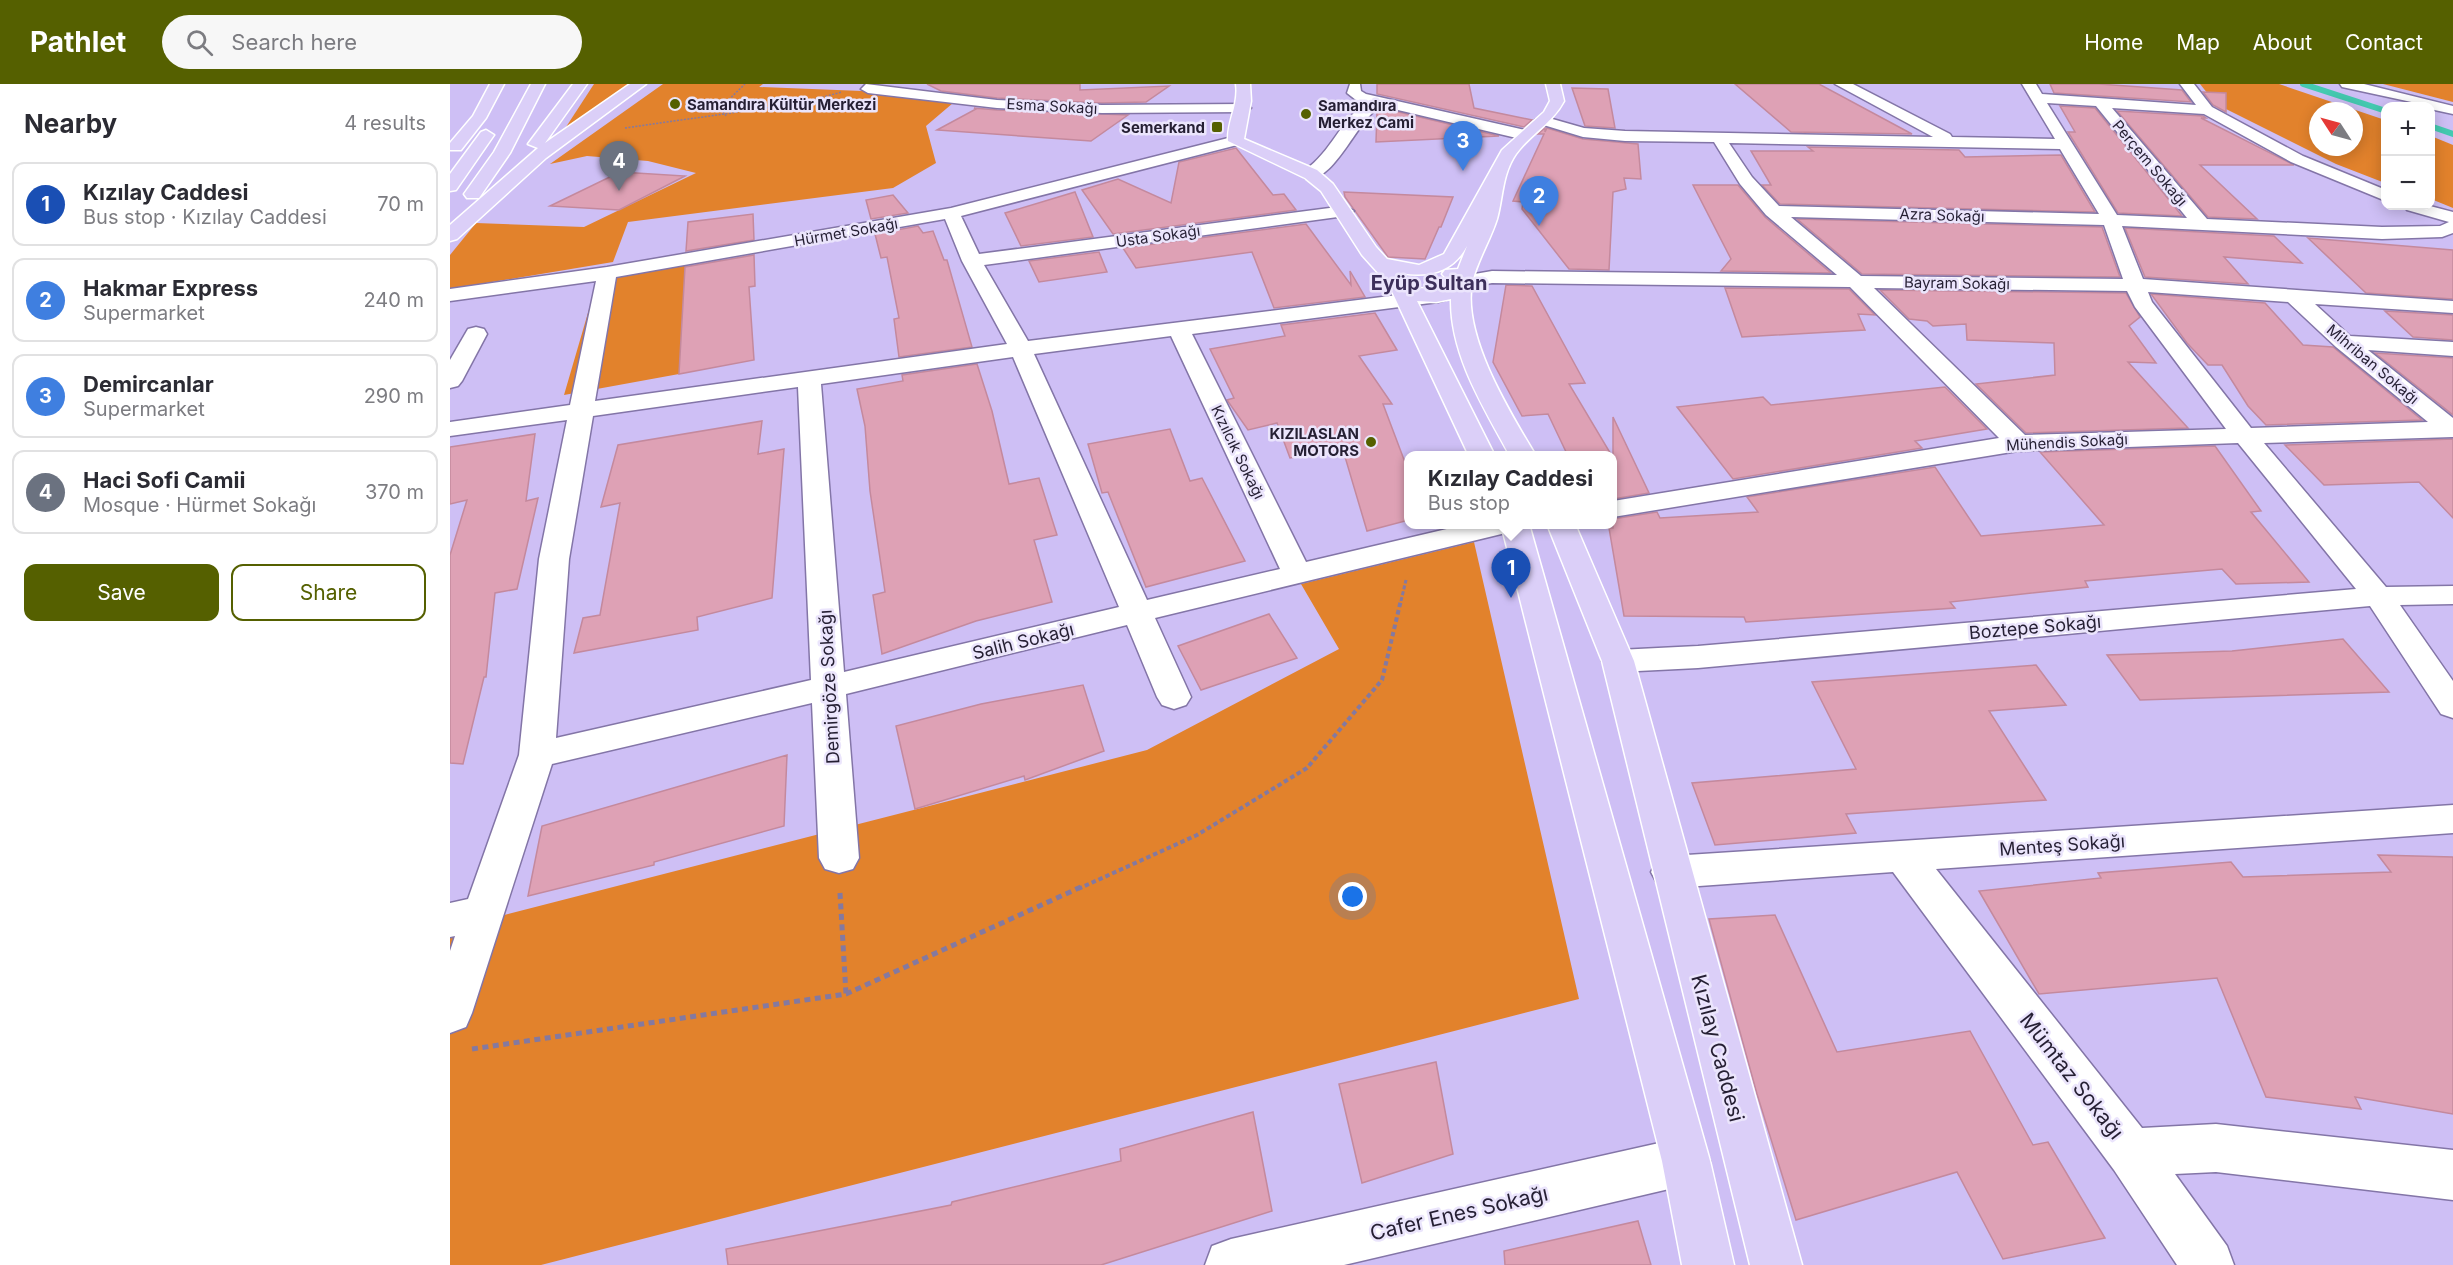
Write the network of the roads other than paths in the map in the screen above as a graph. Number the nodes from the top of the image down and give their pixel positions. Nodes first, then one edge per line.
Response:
1 (497, 84) edge
2 (538, 84) edge
3 (580, 84) edge
4 (639, 84) edge
5 (873, 84) edge
6 (1244, 84) edge
7 (1553, 84) edge
8 (1842, 84) edge
9 (2187, 84) edge
10 (2347, 84) edge
11 (1354, 86) edge
12 (2034, 91) edge
13 (1379, 101) junction
14 (2100, 102) junction
15 (502, 108) dead end
16 (1244, 108) junction
17 (2207, 110) junction
18 (2453, 110) edge
19 (1542, 120) junction
20 (1525, 135) junction
21 (1719, 138) junction
22 (1952, 140) junction
23 (1236, 141) junction
24 (2066, 144) junction
25 (450, 153) edge
26 (1311, 174) junction
27 (504, 182) junction
28 (1495, 182) junction
29 (450, 186) edge
30 (2381, 194) edge
31 (2425, 210) edge
32 (1345, 211) junction
33 (1772, 211) junction
34 (951, 213) junction
35 (2453, 219) edge
36 (2111, 220) junction
37 (2201, 224) junction
38 (450, 227) edge
39 (2453, 227) edge
40 (450, 234) edge
41 (972, 261) junction
42 (1381, 264) junction
43 (1421, 271) junction
44 (607, 273) junction
45 (1855, 282) junction
46 (2135, 285) junction
47 (1461, 286) junction
48 (1403, 293) junction
49 (450, 295) edge
50 (1438, 296) joint
51 (2294, 296) junction
52 (2453, 307) edge
53 (1179, 330) junction
54 (476, 334) dead end
55 (2344, 342) junction
56 (1021, 349) junction
57 (2453, 349) edge
58 (809, 380) junction
59 (450, 381) edge
60 (580, 410) junction
61 (450, 429) edge
62 (2453, 429) edge
63 (2242, 434) junction
64 (2018, 443) junction
65 (1480, 451) edge
66 (1520, 451) edge
67 (1617, 508) edge
68 (1489, 529) edge
69 (1516, 529) edge
70 (1563, 529) edge
71 (1297, 574) junction
72 (2453, 595) edge
73 (2378, 596) junction
74 (1136, 613) junction
75 (1618, 662) junction
76 (830, 687) junction
77 (1174, 697) dead end
78 (2453, 706) edge
79 (537, 755) junction
80 (2453, 819) edge
81 (1903, 856) junction
82 (839, 858) road end
83 (1671, 872) junction
84 (467, 916) edge
85 (450, 1013) edge
86 (2131, 1153) junction
87 (1686, 1161) junction
88 (2453, 1176) edge
89 (1231, 1265) edge
90 (1708, 1265) edge
91 (1776, 1265) edge
92 (2208, 1265) edge

1 - 25 main road
2 - 38 main road
3 - 27 main road
4 - 27 main road
5 - 16 street, Esma Sokağı
6 - 16 main road
7 - 19 main road
8 - 22 street
9 - 17 street
10 - 18 street
11 - 13 street
12 - 14 street
12 - 24 street
13 - 20 street
13 - 26 street
14 - 17 street
14 - 37 street, Perçem Sokağı
15 - 29 main road
16 - 23 main road
17 - 30 street
19 - 20 main road
19 - 21 street
20 - 28 main road
21 - 22 street
21 - 33 street
22 - 24 street
23 - 26 main road
23 - 34 street, Hürmet Sokağı
24 - 36 street
26 - 32 main road
27 - 40 main road
28 - 43 main road
28 - 47 main road
31 - 35 street
32 - 41 street, Usta Sokağı
32 - 42 main road
33 - 36 street, Azra Sokağı
33 - 45 street
34 - 41 street
34 - 44 street, Hürmet Sokağı
36 - 37 street, Azra Sokağı
36 - 46 street
37 - 39 street, Azra Sokağı
41 - 56 street
42 - 43 main road
42 - 48 main road
43 - 47 main road
43 - 48 main road
44 - 49 street, Hürmet Sokağı
44 - 60 street
45 - 46 street, Bayram Sokağı
45 - 47 street, Bayram Sokağı
45 - 64 street
46 - 51 street, Bayram Sokağı
46 - 63 street
47 - 50 main road
47 - 66 main road
48 - 50 street
48 - 53 street
48 - 65 main road
51 - 52 street, Bayram Sokağı
51 - 55 street, Mihriban Sokağı
53 - 56 street
53 - 71 street, Kızılcık Sokağı
54 - 59 street
55 - 57 street
55 - 62 street, Mihriban Sokağı
56 - 58 street
56 - 74 street
58 - 60 street
58 - 76 street, Demirgöze Sokağı
60 - 61 street
60 - 79 street
62 - 63 street, Mühendis Sokağı
63 - 64 street, Mühendis Sokağı
63 - 73 street
64 - 67 street, Mühendis Sokağı
68 - 71 street, Salih Sokağı
69 - 87 main road
70 - 75 main road, Kızılay Caddesi
71 - 74 street, Salih Sokağı
72 - 73 street, Boztepe Sokağı
73 - 75 street, Boztepe Sokağı
73 - 78 street
74 - 76 street, Salih Sokağı
74 - 77 street
75 - 83 main road, Kızılay Caddesi
76 - 79 street, Salih Sokağı
76 - 82 street, Demirgöze Sokağı
79 - 84 street
80 - 81 street, Menteş Sokağı
81 - 83 street, Menteş Sokağı
81 - 86 street, Mümtaz Sokağı
83 - 91 main road, Kızılay Caddesi
84 - 85 street
86 - 88 street, Mümtaz Sokağı
86 - 92 street
87 - 89 street, Cafer Enes Sokağı
87 - 90 main road

